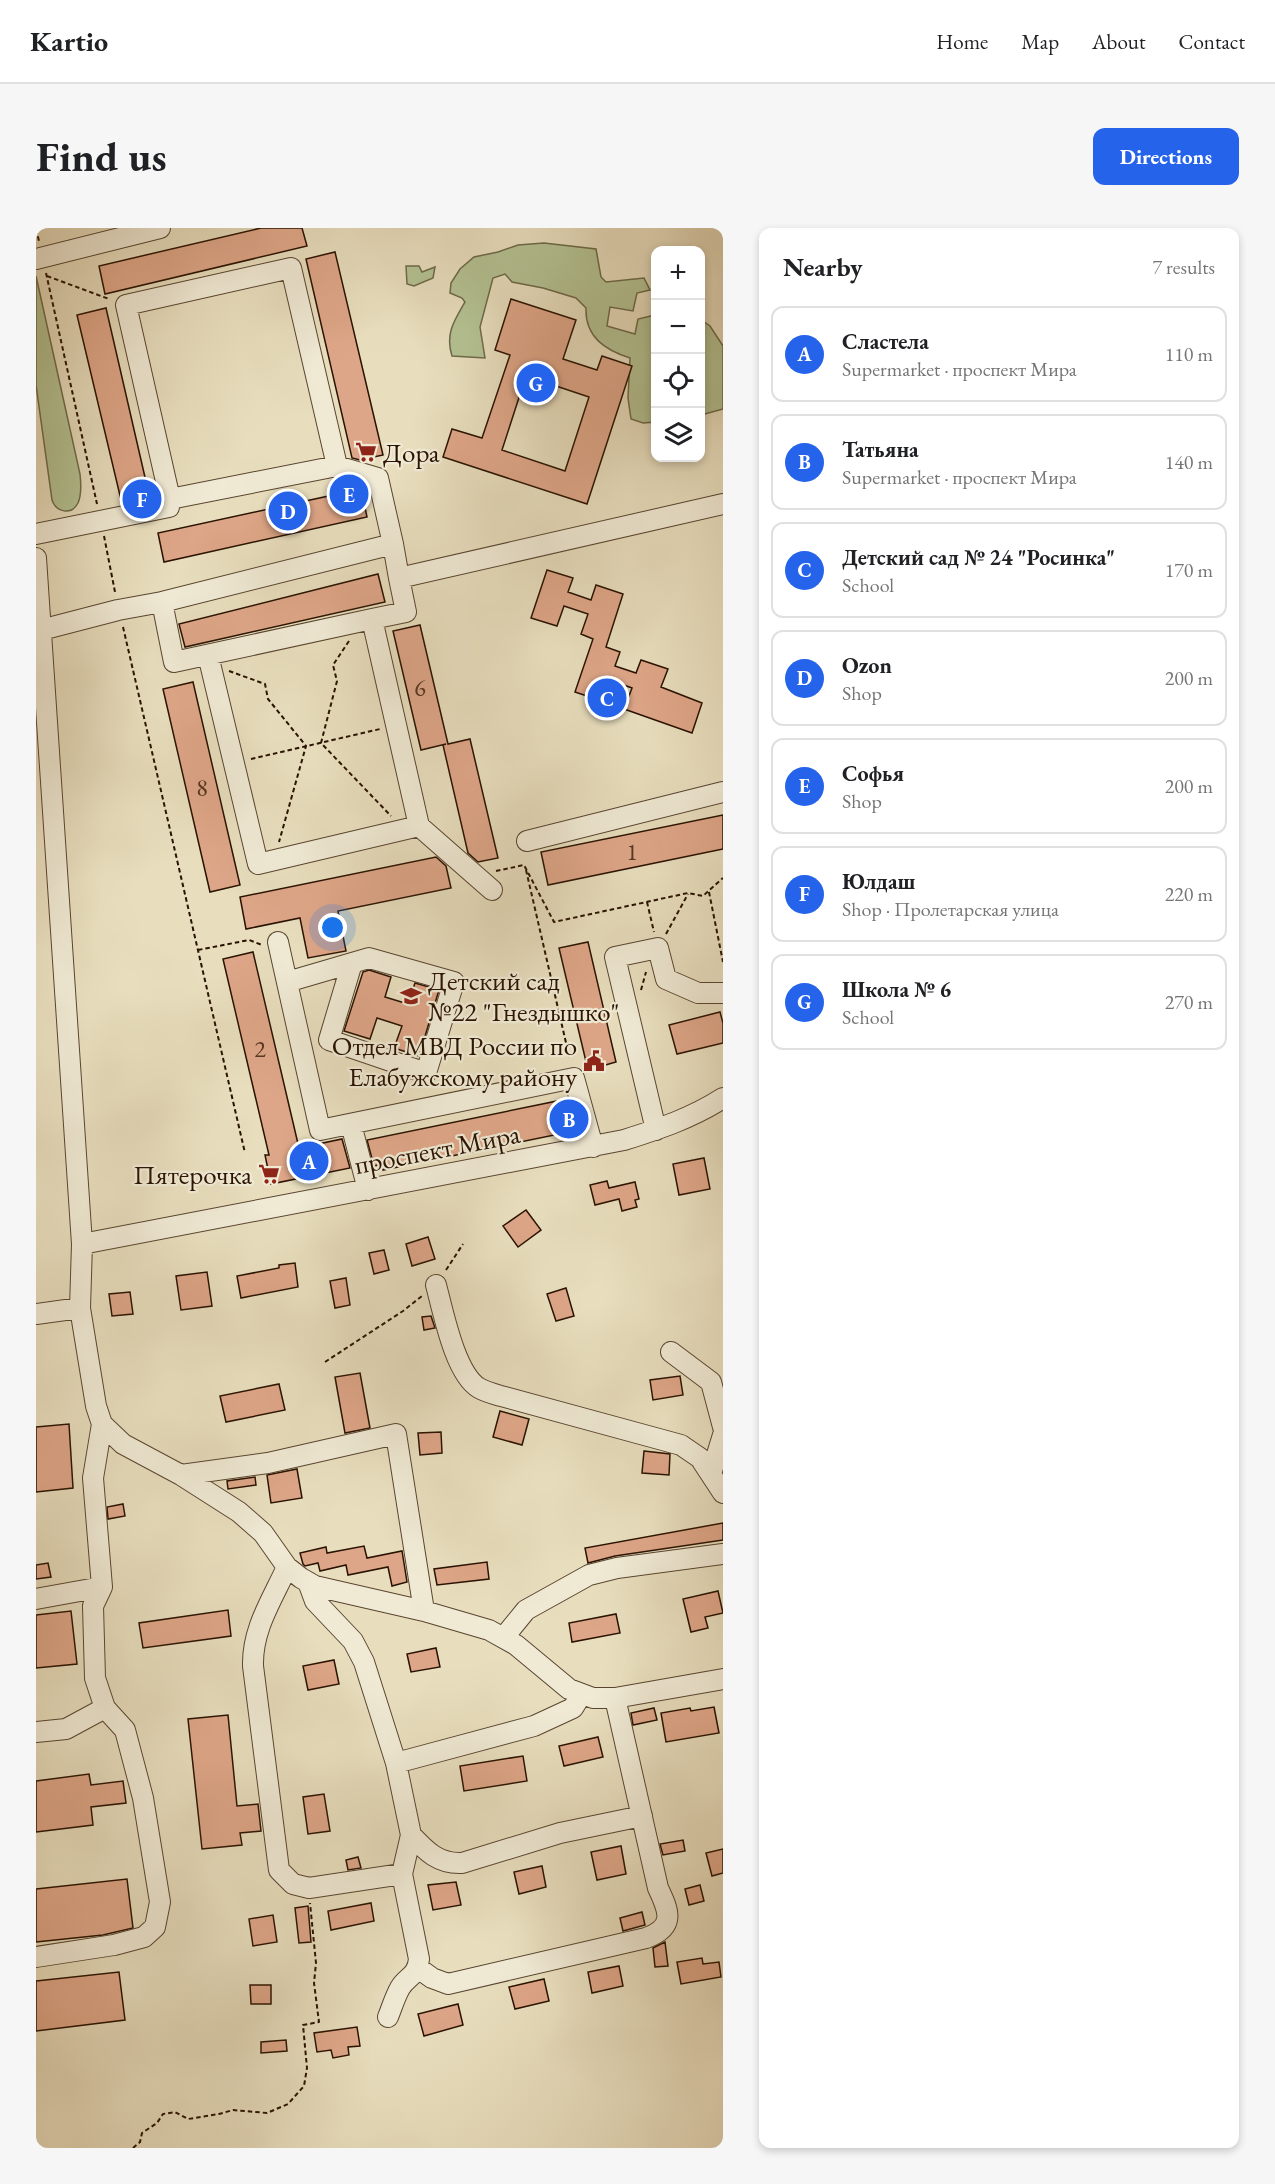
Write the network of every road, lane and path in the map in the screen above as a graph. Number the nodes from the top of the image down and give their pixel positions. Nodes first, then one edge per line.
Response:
1 (160, 228) edge
2 (36, 229) edge
3 (42, 264) edge
4 (126, 305) junction
5 (337, 466) junction
6 (170, 499) junction
7 (723, 504) edge
8 (101, 521) junction
9 (36, 534) edge
10 (393, 544) junction
11 (36, 558) edge
12 (399, 578) junction
13 (162, 602) junction
14 (37, 604) edge
15 (118, 610) junction
16 (367, 620) junction
17 (41, 630) junction
18 (209, 660) junction
19 (396, 725) junction
20 (321, 742) junction
21 (306, 746) junction
22 (234, 763) junction
23 (723, 792) edge
24 (411, 828) junction
25 (527, 841) dead end
26 (275, 860) junction
27 (524, 863) junction
28 (476, 876) junction
29 (723, 878) edge
30 (492, 890) dead end
31 (709, 891) junction
32 (688, 893) junction
33 (647, 902) junction
34 (278, 942) joint
35 (655, 948) junction
36 (198, 950) junction
37 (723, 962) edge
38 (352, 963) junction
39 (287, 982) junction
40 (723, 993) edge
41 (640, 994) dead end
42 (574, 1078) junction
43 (723, 1098) edge
44 (351, 1124) junction
45 (656, 1130) junction
46 (593, 1147) junction
47 (245, 1154) dead end
48 (368, 1190) junction
49 (82, 1244) junction
50 (463, 1244) dead end
51 (436, 1285) junction
52 (80, 1308) junction
53 (36, 1314) edge
54 (671, 1352) dead end
55 (325, 1362) dead end
56 (102, 1424) junction
57 (723, 1427) edge
58 (723, 1435) edge
59 (711, 1474) junction
60 (181, 1475) junction
61 (723, 1493) edge
62 (723, 1554) edge
63 (287, 1568) junction
64 (308, 1582) junction
65 (102, 1587) junction
66 (36, 1599) edge
67 (424, 1611) junction
68 (504, 1637) junction
69 (723, 1679) edge
70 (581, 1695) junction
71 (615, 1698) junction
72 (105, 1708) junction
73 (36, 1732) edge
74 (396, 1763) junction
75 (642, 1816) junction
76 (411, 1834) junction
77 (402, 1874) junction
78 (309, 1888) junction
79 (36, 1957) edge
80 (418, 1968) junction
81 (388, 2017) dead end
82 (133, 2148) edge

1 - 3 street
2 - 3 path
3 - 4 path
3 - 8 path
4 - 5 street
4 - 6 street
5 - 6 street
5 - 10 street
6 - 8 street
7 - 12 street
8 - 9 street
8 - 15 path
10 - 12 street
10 - 13 street
11 - 14 street
12 - 16 street
13 - 15 street
13 - 18 street
14 - 17 street
15 - 17 street
15 - 36 path
16 - 18 street
16 - 19 street
16 - 20 path
17 - 49 street
18 - 21 path
18 - 22 street
19 - 20 path
19 - 24 street
20 - 21 path
20 - 24 path
21 - 22 path
21 - 26 path
22 - 26 street
23 - 25 street
24 - 26 street
24 - 28 street
27 - 28 path
27 - 33 path
27 - 42 path
28 - 30 street
29 - 31 path
31 - 32 path
31 - 37 path
32 - 33 path
32 - 35 path
33 - 35 path
34 - 36 path
34 - 39 street
35 - 40 street
35 - 41 path
35 - 45 street
36 - 47 path
38 - 38 street
38 - 39 street
39 - 44 street
42 - 44 street
42 - 46 street
43 - 45 street, проспект Мира
44 - 48 street
45 - 46 street, проспект Мира
46 - 48 street, проспект Мира
48 - 49 street, проспект Мира
49 - 52 street
50 - 51 path
51 - 55 path
51 - 59 street
52 - 53 street
52 - 56 street
54 - 57 street
56 - 60 street
56 - 65 street
58 - 59 street
59 - 61 street
60 - 63 street
60 - 67 street
62 - 68 street
63 - 64 street
63 - 78 street
64 - 67 street
64 - 74 street
65 - 66 street
65 - 72 street
67 - 68 street
68 - 70 street
69 - 71 street
70 - 71 street
70 - 74 street
71 - 75 street
72 - 73 street
72 - 79 street
74 - 76 street
75 - 76 street
75 - 80 street
76 - 77 street
77 - 78 street
77 - 80 street
78 - 82 path
80 - 81 street

